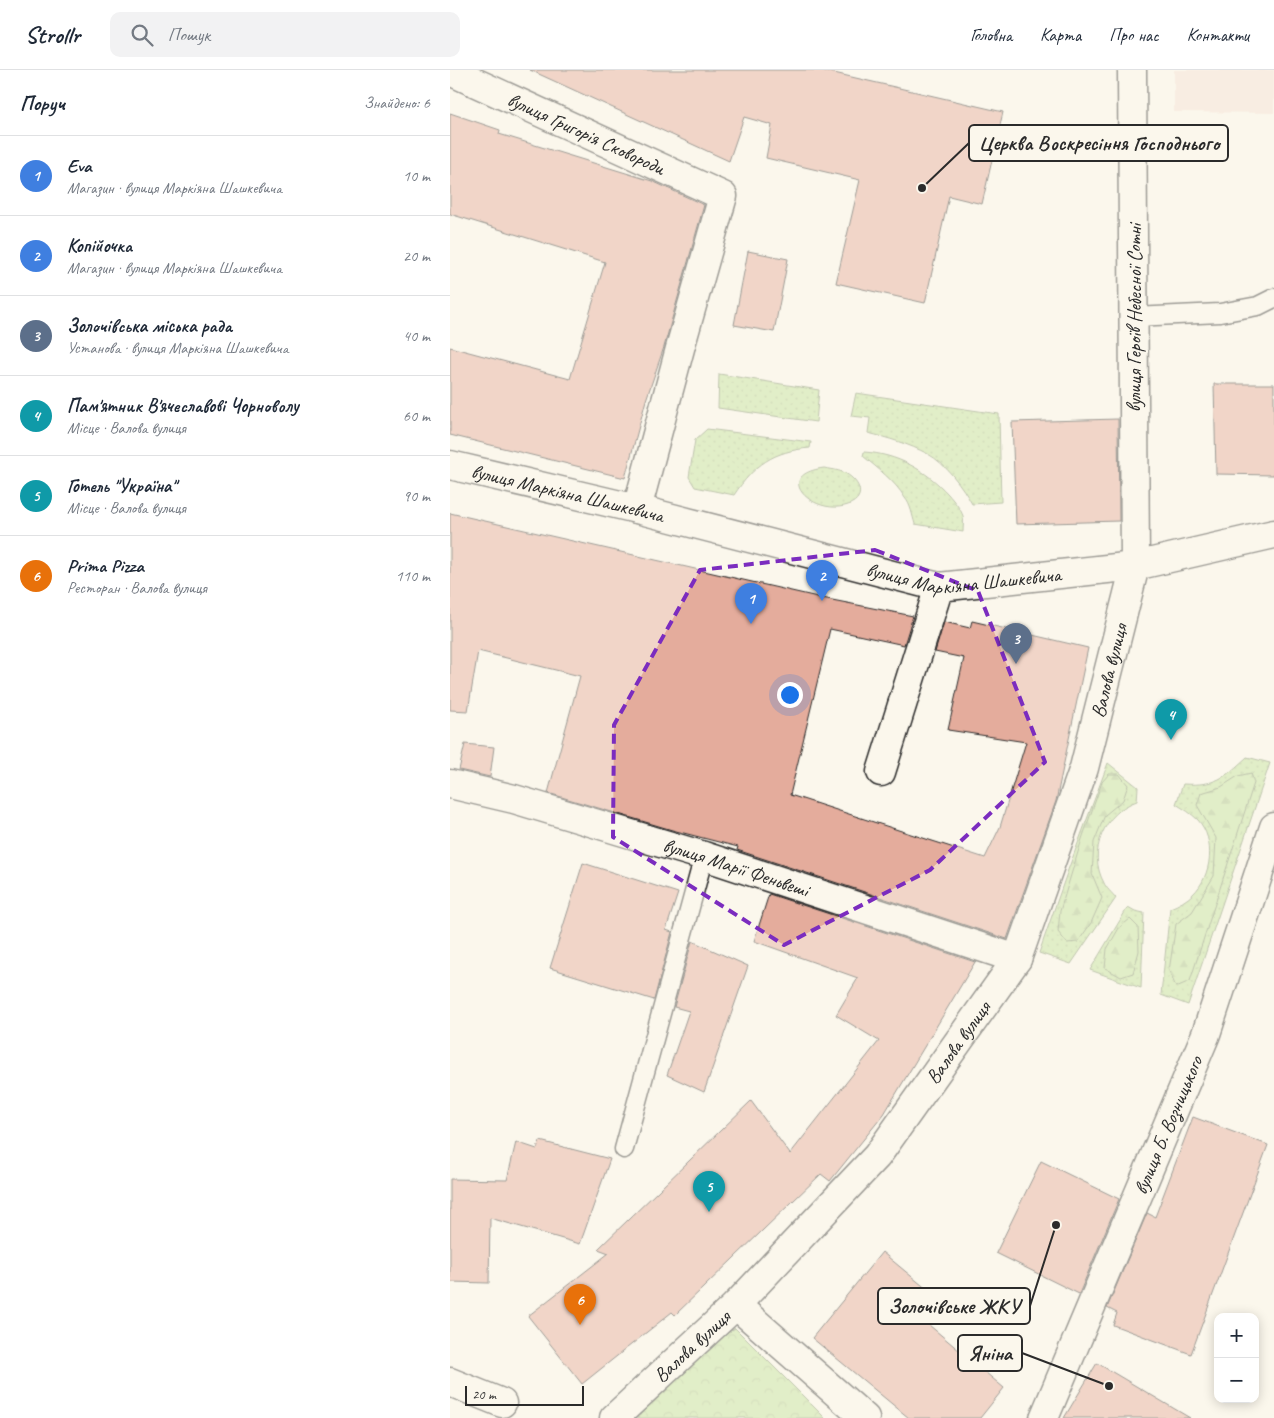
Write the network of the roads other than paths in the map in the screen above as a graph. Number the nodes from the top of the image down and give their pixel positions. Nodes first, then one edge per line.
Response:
1 (1132, 70) edge
2 (450, 71) edge
3 (1274, 298) edge
4 (1134, 317) junction
5 (450, 465) edge
6 (637, 508) junction
7 (1274, 534) edge
8 (1135, 566) junction
9 (939, 586) junction
10 (881, 772) dead end
11 (450, 784) edge
12 (1274, 827) edge
13 (704, 856) junction
14 (1017, 959) junction
15 (624, 1149) dead end
16 (736, 1305) junction
17 (450, 1382) edge
18 (502, 1403) dead end
19 (614, 1418) edge
20 (866, 1418) edge
21 (1044, 1418) edge

1 - 4 street, вулиця Героїв Небесної Сотні
2 - 6 street, вулиця Григорія Сковороди
3 - 4 lane
4 - 8 street, вулиця Героїв Небесної Сотні
5 - 6 street, вулиця Маркіяна Шашкевича
6 - 9 street, вулиця Маркіяна Шашкевича
7 - 8 street, вулиця Маркіяна Шашкевича
8 - 9 street, вулиця Маркіяна Шашкевича
8 - 14 street, Валова вулиця
9 - 10 street
11 - 13 street, вулиця Марії Феньвеші
12 - 21 street, вулиця Б. Возницького
13 - 14 street, вулиця Марії Феньвеші
13 - 15 lane
14 - 16 street, Валова вулиця
16 - 19 street, Валова вулиця
16 - 20 street
17 - 18 street

